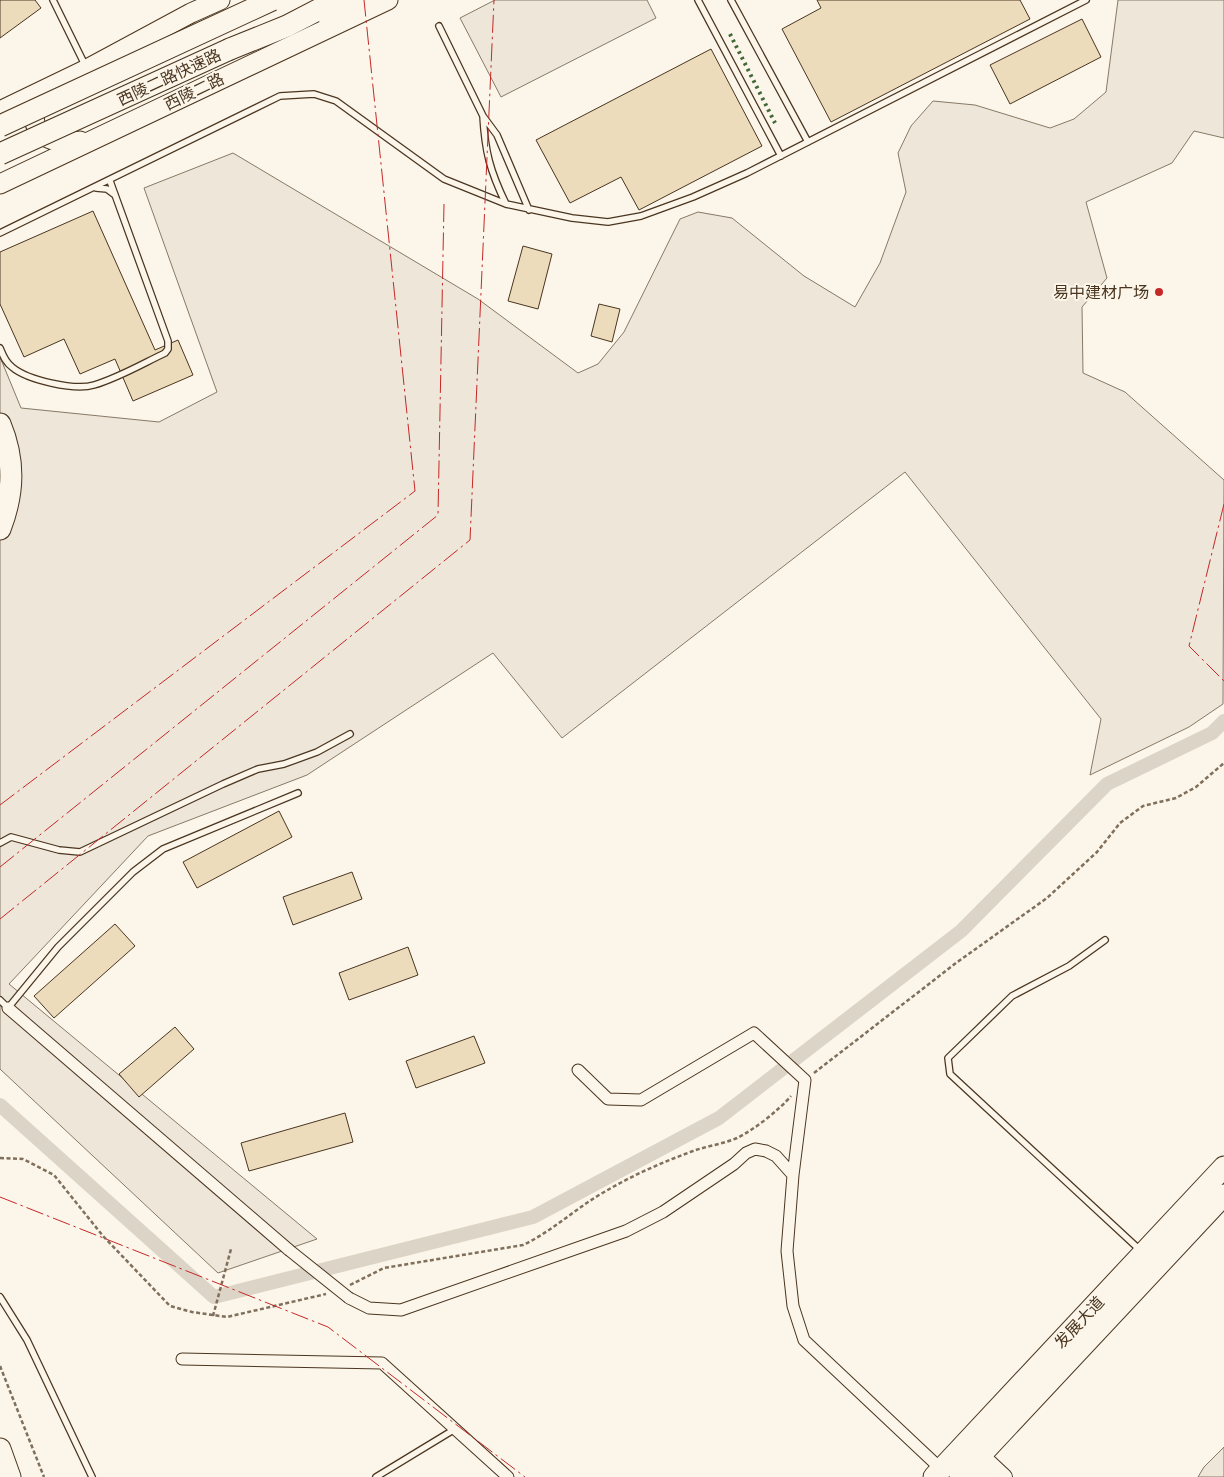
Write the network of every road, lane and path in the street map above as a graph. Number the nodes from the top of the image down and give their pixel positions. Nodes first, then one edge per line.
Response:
1 (53, 0) edge
2 (220, 0) edge
3 (272, 0) edge
4 (337, 0) edge
5 (360, 0) edge
6 (388, 0) edge
7 (698, 0) edge
8 (731, 0) edge
9 (1086, 0) edge
10 (195, 6) edge
11 (287, 26) junction
12 (439, 26) dead end
13 (87, 69) junction
14 (62, 80) junction
15 (0, 110) edge
16 (483, 116) junction
17 (0, 126) edge
18 (108, 132) junction
19 (808, 142) junction
20 (0, 154) edge
21 (781, 156) junction
22 (126, 173) junction
23 (110, 181) junction
24 (0, 184) edge
25 (94, 188) junction
26 (115, 195) junction
27 (506, 204) junction
28 (529, 210) junction
29 (0, 233) edge
30 (0, 348) edge
31 (0, 424) edge
32 (0, 529) edge
33 (350, 734) dead end
34 (1224, 763) edge
35 (298, 793) dead end
36 (0, 844) edge
37 (1105, 940) dead end
38 (4, 1004) edge
39 (578, 1070) dead end
40 (805, 1080) junction
41 (0, 1158) edge
42 (1224, 1167) edge
43 (793, 1175) junction
44 (1224, 1195) edge
45 (231, 1250) dead end
46 (1143, 1254) junction
47 (349, 1285) dead end
48 (332, 1292) dead end
49 (0, 1297) edge
50 (213, 1316) junction
51 (182, 1359) dead end
52 (0, 1366) edge
53 (455, 1429) junction
54 (0, 1449) edge
55 (962, 1464) edge
56 (10, 1477) edge
57 (44, 1477) edge
58 (92, 1477) edge
59 (376, 1477) edge
60 (508, 1477) edge
61 (1004, 1477) edge

1 - 13 lane
2 - 10 main road
3 - 17 highway, 西陵二路快速路, bridge
4 - 11 highway, 西陵二路快速路
5 - 11 highway
6 - 18 main road, 西陵二路
7 - 21 lane
8 - 19 lane
9 - 19 lane
10 - 13 main road
11 - 20 highway, 西陵二路快速路, bridge
12 - 16 lane
13 - 14 main road
14 - 15 main road
14 - 18 main road
16 - 27 lane
16 - 28 lane
18 - 24 main road, 西陵二路
19 - 21 lane
21 - 28 lane
22 - 23 lane
22 - 26 lane
22 - 27 lane
23 - 25 lane
23 - 26 lane
25 - 26 lane
25 - 29 lane
26 - 30 lane
27 - 28 lane
31 - 32 highway
33 - 36 lane
34 - 40 path
35 - 38 lane
37 - 46 lane
38 - 43 street, bridge
39 - 40 street
40 - 43 street
40 - 47 path
41 - 50 path
42 - 46 highway, 发展大道
43 - 55 street
44 - 55 highway, 发展大道
45 - 50 path
46 - 55 highway, 发展大道
48 - 50 path
49 - 58 lane
51 - 53 street
52 - 57 path
53 - 59 lane
53 - 60 street
54 - 56 highway
55 - 61 main road

